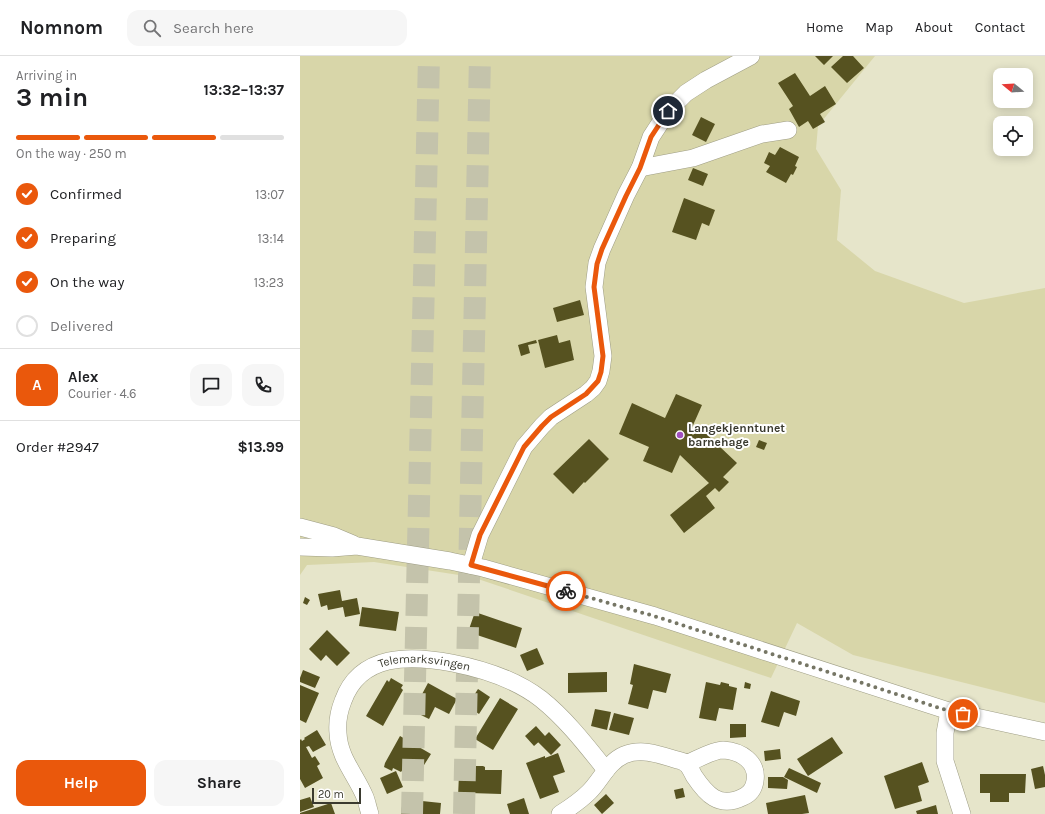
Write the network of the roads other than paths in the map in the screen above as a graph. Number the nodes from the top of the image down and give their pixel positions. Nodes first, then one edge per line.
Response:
1 (751, 56) edge
2 (788, 130) dead end
3 (640, 168) junction
4 (300, 527) edge
5 (357, 546) junction
6 (300, 547) edge
7 (471, 565) junction
8 (949, 711) junction
9 (1045, 732) edge
10 (686, 764) dead end
11 (606, 770) junction
12 (370, 814) edge
13 (560, 814) edge
14 (962, 814) edge

1 - 3 street
2 - 3 street
3 - 7 street
4 - 5 street
5 - 6 street
5 - 7 street
7 - 8 street
8 - 9 street
8 - 14 street
10 - 11 street
11 - 12 street, Telemarksvingen
11 - 13 street

